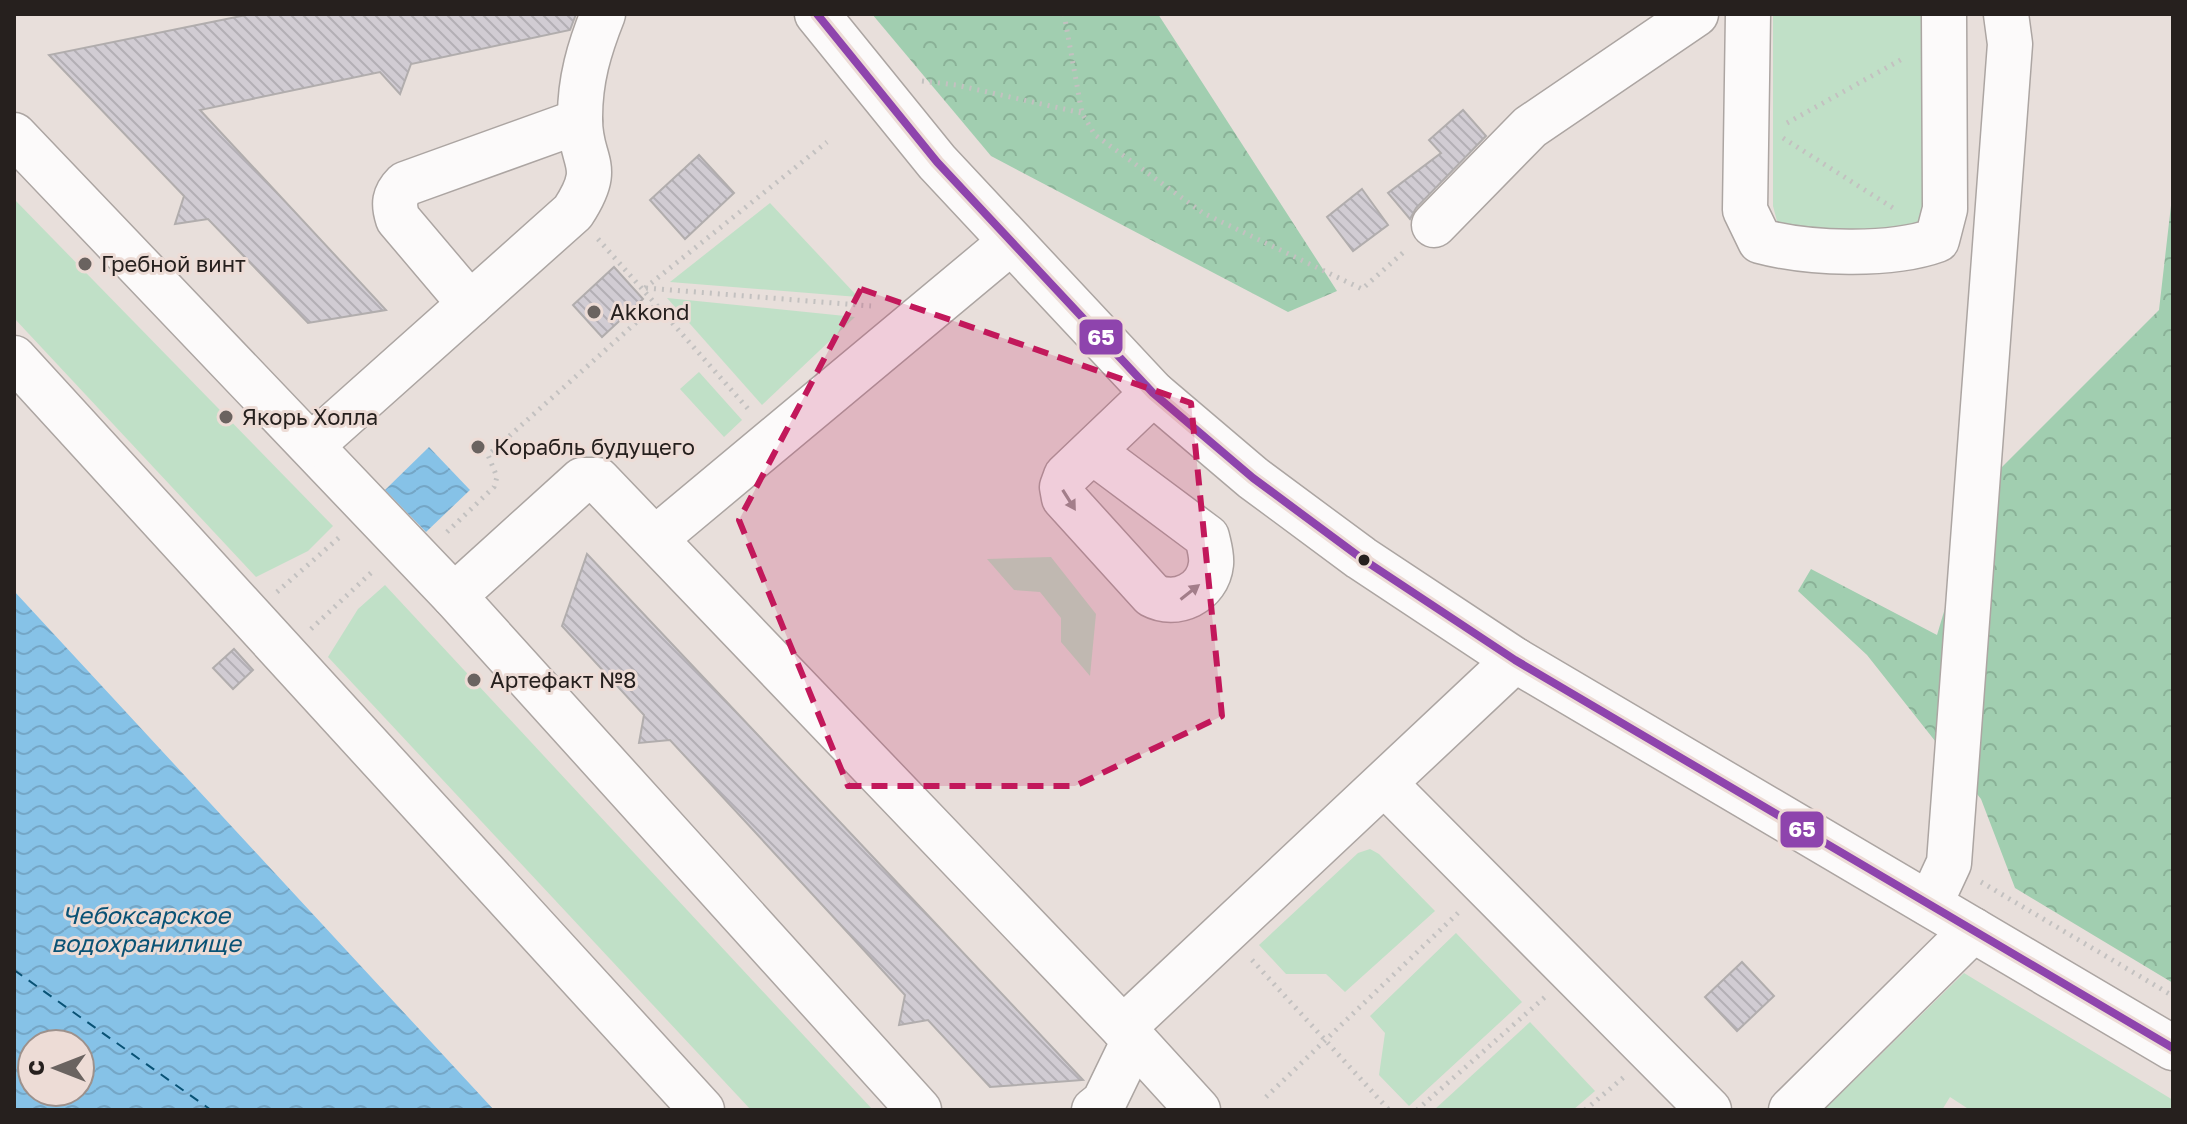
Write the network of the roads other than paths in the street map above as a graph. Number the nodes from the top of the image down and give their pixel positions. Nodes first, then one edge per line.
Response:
1 (603, 14) edge
2 (817, 14) edge
3 (1696, 14) edge
4 (1748, 14) edge
5 (1944, 14) edge
6 (2006, 14) edge
7 (580, 121) junction
8 (14, 135) edge
9 (1434, 225) road end
10 (1011, 242) junction
11 (470, 304) junction
12 (14, 358) edge
13 (1153, 393) junction
14 (312, 445) junction
15 (1093, 452) dead end
16 (656, 538) junction
17 (454, 596) junction
18 (1515, 660) junction
19 (1385, 784) junction
20 (1930, 904) junction
21 (1973, 930) junction
22 (1128, 1034) junction
23 (2173, 1048) edge
24 (702, 1110) edge
25 (919, 1110) edge
26 (1094, 1110) edge
27 (1198, 1110) edge
28 (1709, 1110) edge
29 (1791, 1110) edge

1 - 7 street
2 - 10 street
3 - 9 street
4 - 5 street
6 - 20 street
7 - 11 street
7 - 11 street
8 - 14 street
10 - 13 street
10 - 16 street
11 - 14 street
12 - 24 street
13 - 15 street
13 - 18 street
14 - 17 street
16 - 17 street
16 - 22 street
17 - 25 street
18 - 19 street
18 - 20 street
19 - 22 street
19 - 28 street
20 - 21 street
21 - 23 street
21 - 29 street
22 - 26 street
22 - 27 street

